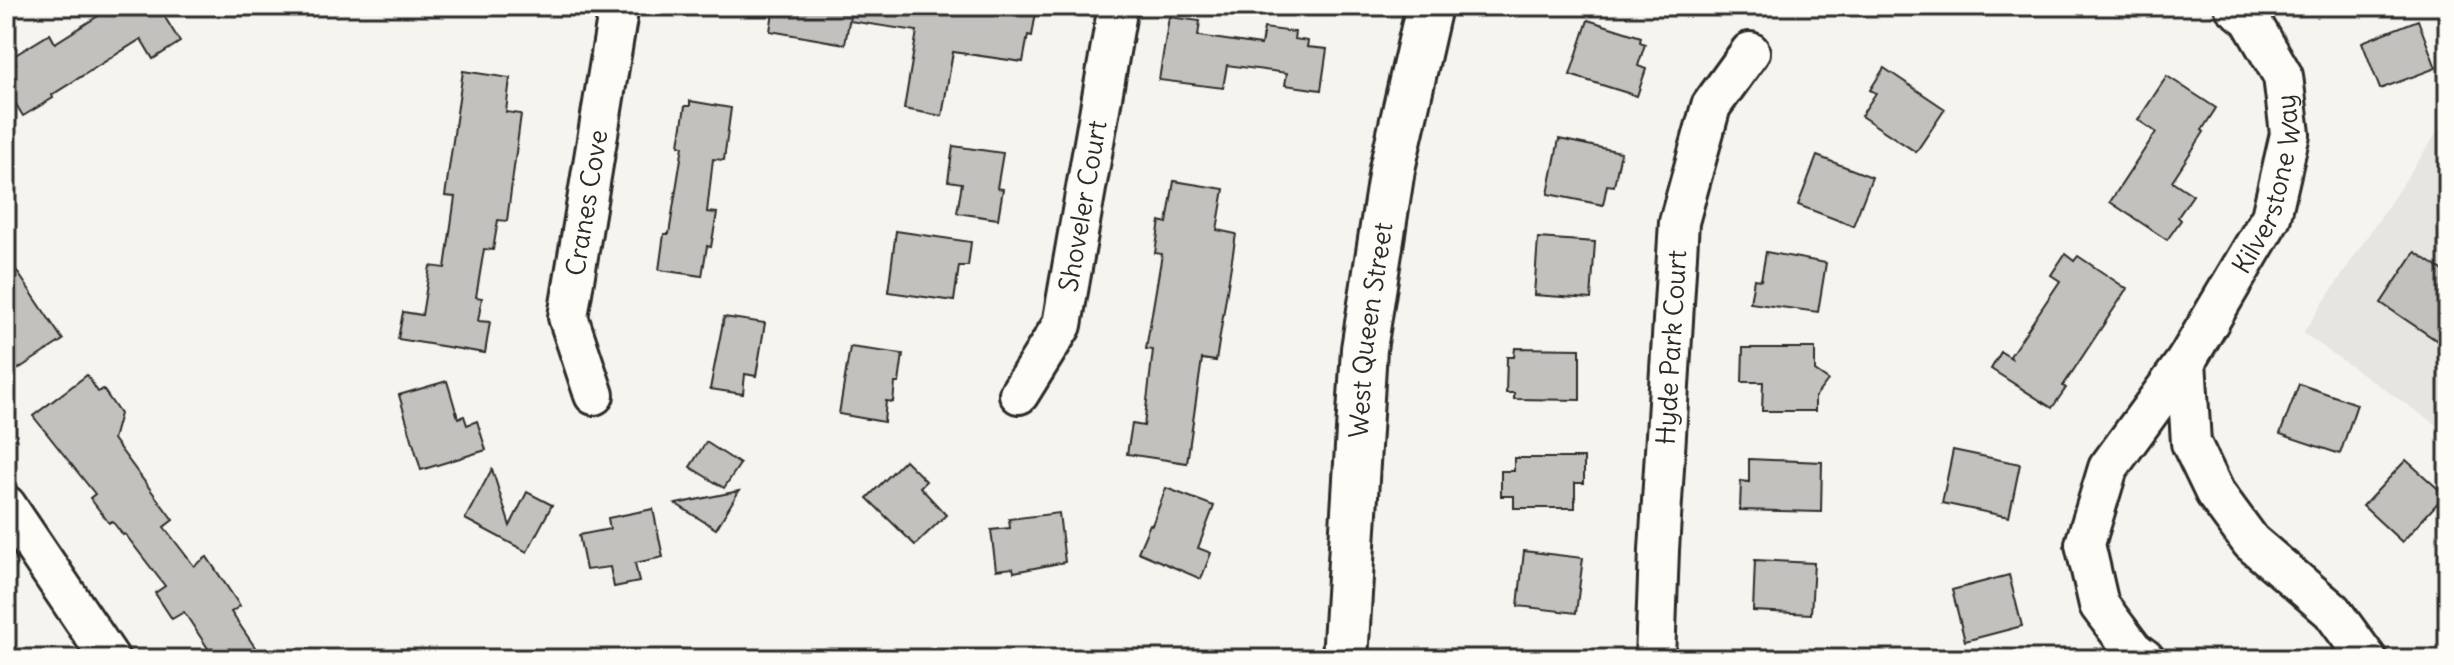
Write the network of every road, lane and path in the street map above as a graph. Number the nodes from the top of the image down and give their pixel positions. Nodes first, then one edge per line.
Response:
1 (619, 6) edge
2 (1118, 6) edge
3 (1429, 6) edge
4 (2234, 6) edge
5 (1750, 52) dead end
6 (2186, 361) junction
7 (1019, 394) dead end
8 (594, 395) dead end
9 (6, 505) edge
10 (110, 659) edge
11 (1345, 659) edge
12 (1655, 659) edge
13 (2145, 659) edge
14 (2367, 659) edge

1 - 8 street, Cranes Cove
2 - 7 street, Shoveler Court
3 - 11 main road, West Queen Street
4 - 6 street, Kilverstone Way
5 - 12 street, Hyde Park Court
6 - 13 street, Kilverstone Way
6 - 14 street
9 - 10 street

